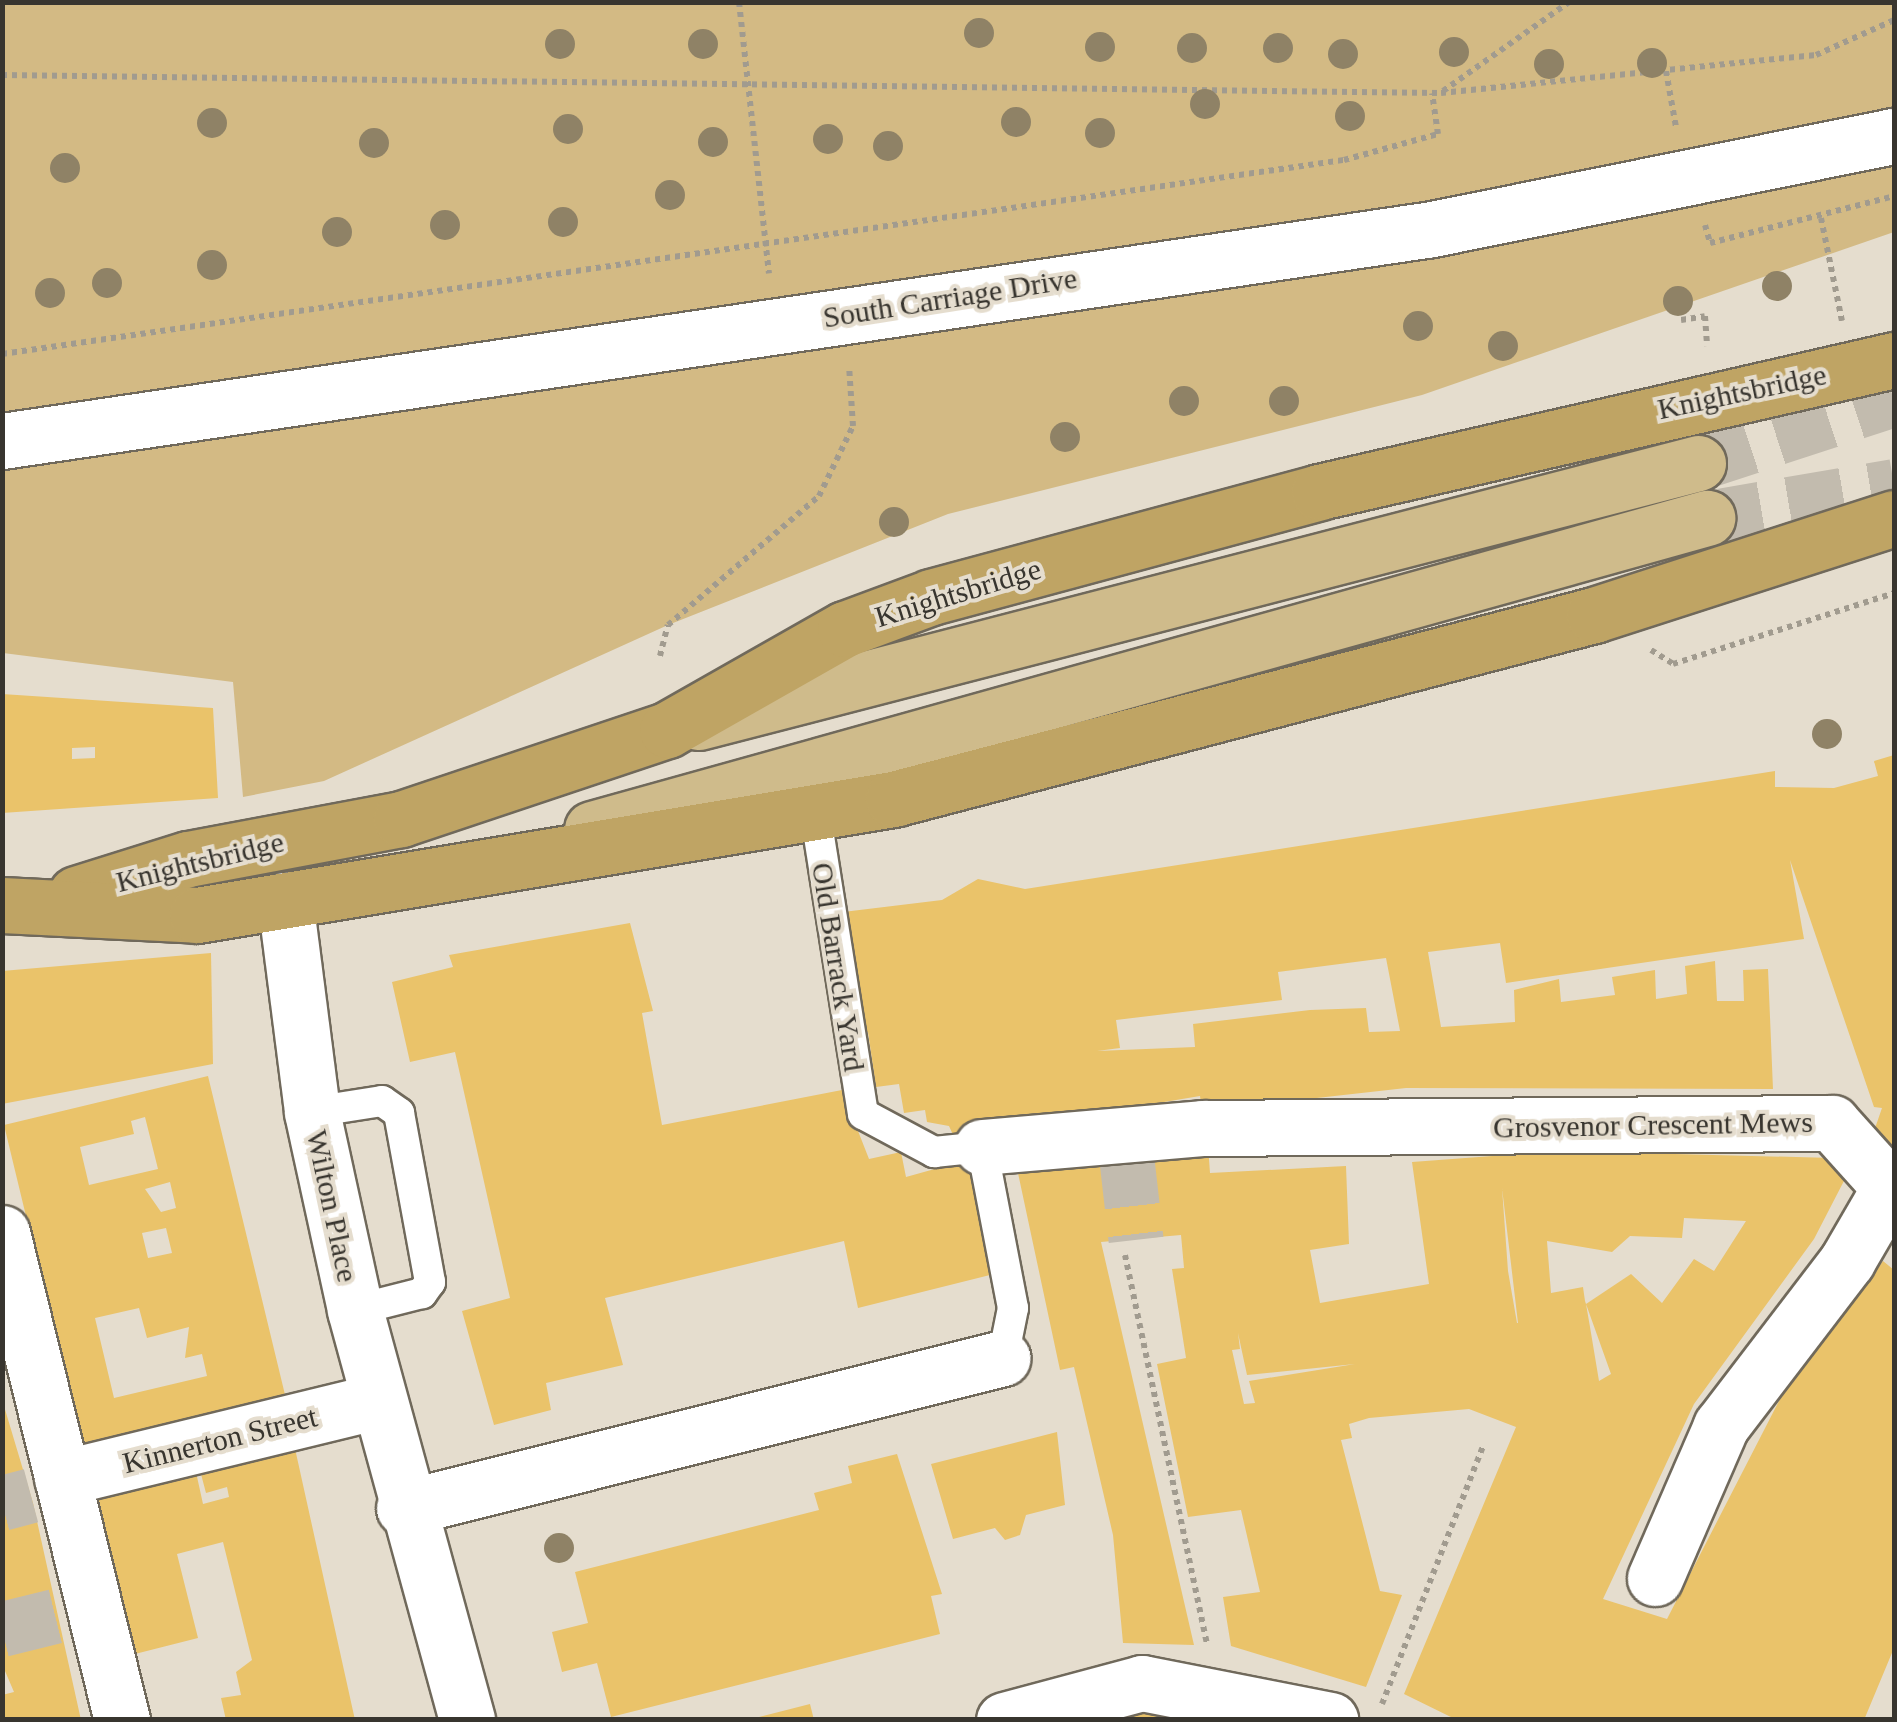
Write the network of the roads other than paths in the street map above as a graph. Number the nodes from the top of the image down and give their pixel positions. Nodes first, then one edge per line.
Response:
1 (1894, 136) edge
2 (1894, 360) edge
3 (2, 441) edge
4 (1698, 463) tunnel mouth
5 (1707, 518) tunnel mouth
6 (1894, 518) edge
7 (667, 730) junction
8 (815, 811) junction
9 (445, 871) junction
10 (285, 900) junction
11 (26, 903) edge
12 (312, 1112) junction
13 (982, 1146) junction
14 (1892, 1190) edge
15 (2, 1233) edge
16 (354, 1310) junction
17 (1002, 1358) joint
18 (377, 1401) junction
19 (53, 1487) junction
20 (404, 1508) junction
21 (1655, 1578) dead end
22 (108, 1717) edge
23 (467, 1720) edge
24 (1004, 1720) edge
25 (1330, 1720) edge

1 - 3 street, South Carriage Drive
2 - 7 highway, Knightsbridge
4 - 7 main road
5 - 9 main road
6 - 8 highway, Knightsbridge
7 - 11 highway, Knightsbridge
8 - 9 highway, Knightsbridge
8 - 13 lane, Old Barrack Yard
9 - 10 highway, Knightsbridge
10 - 11 highway, Knightsbridge
10 - 12 street, Wilton Place
12 - 16 street, Wilton Place
12 - 16 lane
13 - 14 street, Grosvenor Crescent Mews
13 - 17 lane
14 - 21 street, Grosvenor Crescent Mews
15 - 19 street
16 - 18 street, Wilton Place
17 - 20 street
18 - 19 street, Kinnerton Street
18 - 20 street, Wilton Place
19 - 22 street
20 - 23 street, Wilton Place
24 - 25 street

